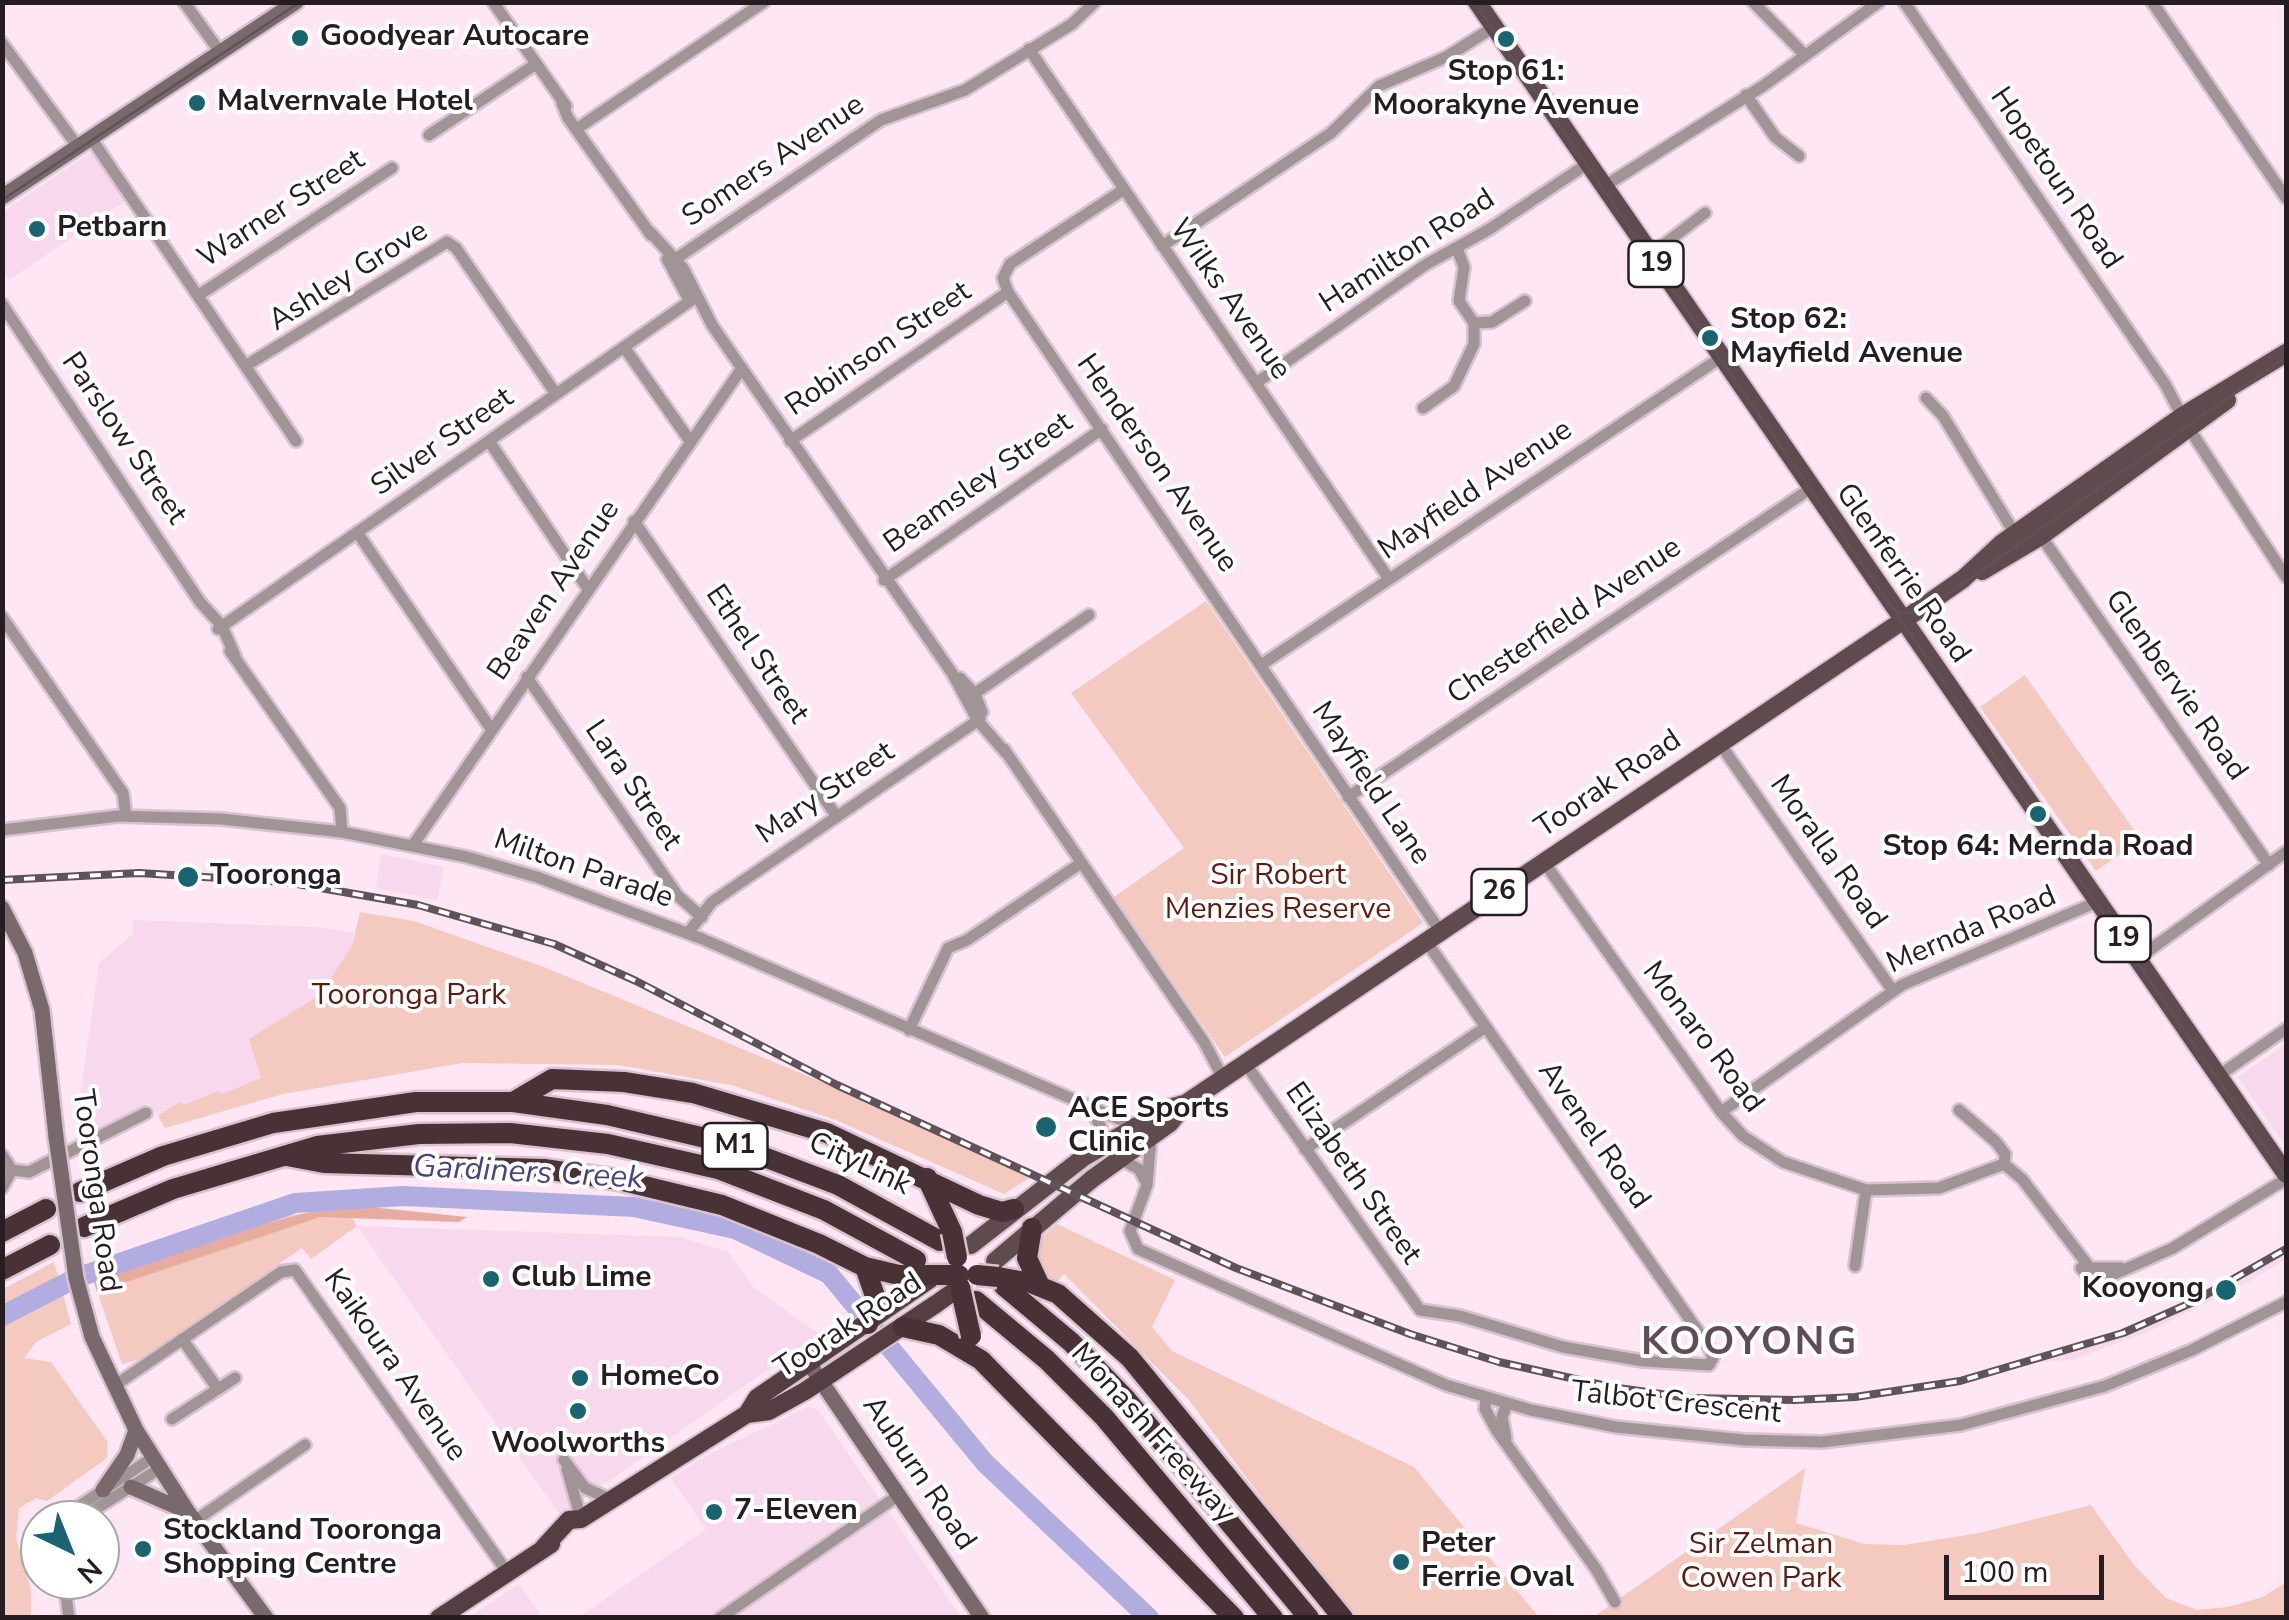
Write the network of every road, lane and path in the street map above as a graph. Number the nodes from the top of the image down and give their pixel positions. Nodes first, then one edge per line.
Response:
1 (184, 2) edge
2 (296, 2) edge
3 (493, 2) edge
4 (764, 2) edge
5 (1477, 2) edge
6 (1753, 2) edge
7 (1879, 2) edge
8 (1904, 2) edge
9 (2152, 2) edge
10 (1093, 4) edge
11 (1494, 27) junction
12 (2, 44) edge
13 (1029, 49) junction
14 (220, 52) junction
15 (1803, 52) junction
16 (536, 64) junction
17 (1746, 95) junction
18 (581, 126) junction
19 (429, 135) dead end
20 (85, 142) junction
21 (1798, 156) dead end
22 (1587, 164) junction
23 (392, 168) dead end
24 (1603, 187) junction
25 (1124, 190) junction
26 (2, 197) edge
27 (2286, 198) edge
28 (1705, 212) dead end
29 (1162, 246) junction
30 (1457, 248) junction
31 (1650, 255) junction
32 (673, 260) junction
33 (1008, 292) junction
34 (199, 295) junction
35 (693, 300) junction
36 (1525, 302) dead end
37 (2, 304) edge
38 (1474, 323) junction
39 (624, 347) junction
40 (2280, 357) edge
41 (1720, 358) junction
42 (250, 368) junction
43 (742, 368) junction
44 (1256, 383) junction
45 (556, 394) junction
46 (1926, 398) dead end
47 (1423, 408) dead end
48 (2190, 424) junction
49 (1102, 429) junction
50 (794, 438) junction
51 (296, 441) dead end
52 (489, 441) junction
53 (690, 441) junction
54 (1810, 489) junction
55 (634, 521) junction
56 (357, 532) junction
57 (2015, 534) junction
58 (2040, 536) junction
59 (888, 577) junction
60 (2286, 577) edge
61 (1389, 579) junction
62 (1963, 579) junction
63 (588, 588) junction
64 (1090, 615) dead end
65 (2, 617) edge
66 (1901, 622) junction
67 (220, 628) junction
68 (1260, 665) junction
69 (527, 676) junction
70 (971, 696) junction
71 (981, 719) junction
72 (491, 729) junction
73 (1720, 744) junction
74 (1348, 797) junction
75 (122, 816) junction
76 (837, 817) junction
77 (24, 828) junction
78 (2, 830) edge
79 (337, 831) junction
80 (2, 838) edge
81 (413, 845) junction
82 (2286, 852) edge
83 (1544, 862) junction
84 (1078, 865) junction
85 (2269, 865) junction
86 (2097, 902) junction
87 (4, 912) edge
88 (701, 918) junction
89 (694, 936) junction
90 (1433, 936) junction
91 (2137, 960) junction
92 (1893, 990) junction
93 (1486, 1027) junction
94 (2286, 1029) edge
95 (909, 1030) junction
96 (1233, 1071) junction
97 (2218, 1076) junction
98 (514, 1102) junction
99 (1185, 1104) junction
100 (1960, 1110) dead end
101 (1092, 1112) junction
102 (1720, 1112) junction
103 (146, 1113) dead end
104 (1134, 1126) junction
105 (1152, 1137) junction
106 (1102, 1146) junction
107 (1305, 1150) junction
108 (2, 1156) edge
109 (284, 1156) junction
110 (2005, 1158) junction
111 (1120, 1159) junction
112 (12, 1170) junction
113 (2286, 1177) edge
114 (927, 1178) junction
115 (1147, 1184) junction
116 (2, 1188) edge
117 (1866, 1190) junction
118 (80, 1192) dead end
119 (46, 1209) dead end
120 (1014, 1210) junction
121 (84, 1227) dead end
122 (1032, 1228) junction
123 (2, 1232) edge
124 (946, 1237) junction
125 (50, 1245) dead end
126 (916, 1260) dead end
127 (995, 1260) dead end
128 (863, 1266) junction
129 (1856, 1266) dead end
130 (2, 1270) edge
131 (967, 1273) junction
132 (936, 1275) junction
133 (1022, 1284) junction
134 (2286, 1302) edge
135 (1420, 1310) joint
136 (904, 1327) junction
137 (861, 1329) junction
138 (182, 1339) junction
139 (964, 1340) junction
140 (808, 1362) junction
141 (235, 1378) dead end
142 (821, 1381) junction
143 (114, 1386) junction
144 (218, 1389) junction
145 (1486, 1398) junction
146 (1507, 1404) junction
147 (747, 1414) junction
148 (172, 1420) dead end
149 (136, 1430) junction
150 (1506, 1438) junction
151 (304, 1446) dead end
152 (156, 1463) junction
153 (131, 1487) junction
154 (103, 1490) junction
155 (899, 1495) junction
156 (610, 1499) junction
157 (88, 1500) edge
158 (110, 1500) edge
159 (192, 1516) junction
160 (582, 1519) junction
161 (507, 1572) junction
162 (1615, 1602) dead end
163 (266, 1618) edge
164 (438, 1618) edge
165 (720, 1618) edge
166 (982, 1618) edge
167 (1234, 1618) edge
168 (1273, 1618) edge
169 (1310, 1618) edge
170 (1343, 1618) edge

1 - 14 street
2 - 14 main road
3 - 16 street, Elizabeth Street
4 - 18 street
5 - 11 main road, Glenferrie Road / 19
6 - 15 street
7 - 15 street
8 - 48 street, Hopetoun Road
9 - 27 street
10 - 13 street, Somers Avenue
11 - 22 main road, Glenferrie Road / 19
11 - 29 street
12 - 20 street
13 - 25 street, Wilks Avenue
13 - 32 street, Somers Avenue
14 - 20 main road
15 - 17 street
16 - 18 street, Elizabeth Street
16 - 19 street
17 - 21 street
17 - 24 street
18 - 32 street, Elizabeth Street
20 - 26 main road
20 - 34 street
22 - 24 main road, Glenferrie Road / 19
22 - 30 street, Hamilton Road
23 - 34 street, Warner Street
24 - 31 main road, Glenferrie Road / 19
25 - 29 street, Wilks Avenue
25 - 33 street, Robinson Street
28 - 31 street
29 - 44 street, Wilks Avenue
30 - 38 street
30 - 44 street, Hamilton Road
31 - 41 main road, Glenferrie Road / 19
32 - 35 street, Elizabeth Street
33 - 49 street, Henderson Avenue
33 - 50 street, Robinson Street
34 - 42 street
35 - 39 street, Silver Street
35 - 43 street, Elizabeth Street
36 - 38 street
37 - 67 street, Parslow Street
38 - 47 street
39 - 45 street, Silver Street
39 - 53 street
40 - 48 main road, Toorak Road / 26
41 - 54 main road, Glenferrie Road / 19
41 - 61 street, Mayfield Avenue
42 - 45 street, Ashley Grove
42 - 51 street
43 - 50 street, Elizabeth Street
43 - 53 street, Beaven Avenue
44 - 61 street, Wilks Avenue
45 - 52 street, Silver Street
46 - 57 street
48 - 57 main road, Toorak Road / 26
48 - 58 main road, Toorak Road / 26
48 - 60 street, Hopetoun Road
49 - 59 street, Beamsley Street
49 - 68 street, Henderson Avenue
50 - 59 street, Elizabeth Street
52 - 56 street, Silver Street
52 - 63 street
53 - 55 street, Beaven Avenue
54 - 66 main road, Glenferrie Road / 19
54 - 74 street, Chesterfield Avenue
55 - 63 street, Beaven Avenue
55 - 76 street, Ethel Street
56 - 67 street, Silver Street
56 - 72 street
57 - 62 main road, Toorak Road / 26
58 - 62 main road, Toorak Road / 26
58 - 85 street, Glenbervie Road
59 - 70 street, Elizabeth Street
61 - 68 street, Mayfield Avenue
62 - 66 main road, Toorak Road / 26
63 - 69 street, Beaven Avenue
64 - 70 street
65 - 75 street
66 - 73 main road, Toorak Road / 26
66 - 86 main road, Glenferrie Road / 19
67 - 79 street, Parslow Street
68 - 74 street, Mayfield Lane
69 - 72 street, Beaven Avenue
69 - 88 street, Lara Street
70 - 71 street, Elizabeth Street
71 - 76 street, Mary Street
71 - 84 street, Elizabeth Street
72 - 81 street, Beaven Avenue
73 - 83 main road, Toorak Road / 26
73 - 92 street, Moralla Road
74 - 90 street, Mayfield Lane
75 - 77 street, Milton Parade
75 - 79 street, Milton Parade
76 - 88 street, Mary Street
77 - 78 street, Milton Parade
77 - 80 street, Milton Parade
79 - 81 street, Milton Parade
81 - 89 street, Milton Parade
82 - 85 street
83 - 90 main road, Toorak Road / 26
83 - 102 street, Monaro Road
84 - 95 street
84 - 96 street, Elizabeth Street
85 - 91 street
86 - 91 main road, Glenferrie Road / 19
86 - 92 street, Mernda Road
87 - 143 main road, Tooronga Road, bridge
88 - 89 street
89 - 95 street, Milton Parade
90 - 93 street, Avenel Road
90 - 96 main road, Toorak Road / 26
91 - 97 main road, Glenferrie Road / 19
92 - 102 street, Mernda Road
93 - 107 street
93 - 135 street, Avenel Road
94 - 97 street
95 - 101 street, Milton Parade
96 - 99 main road, Toorak Road / 26
96 - 107 street, Elizabeth Street
97 - 113 main road, Glenferrie Road / 19
98 - 114 highway
98 - 118 highway, M1
98 - 124 highway, CityLink / M1
99 - 104 main road, Toorak Road / 26
99 - 105 main road, Toorak Road / 26
100 - 110 street
101 - 104 street, Milton Parade
101 - 106 street
102 - 117 street, Monaro Road
103 - 112 street
104 - 106 main road, Toorak Road / 26
105 - 111 main road, Toorak Road / 26
105 - 115 street, Talbot Crescent
106 - 120 main road, Toorak Road / 26
107 - 135 street, Elizabeth Street
108 - 112 street
109 - 121 highway, M1
109 - 126 highway, M1
109 - 128 highway
110 - 113 street
110 - 117 street, Monaro Road
111 - 115 street
111 - 122 main road, Toorak Road / 26
112 - 116 street
114 - 120 highway
114 - 124 highway
115 - 145 street, Talbot Crescent
117 - 129 street
119 - 123 highway
120 - 131 main road, Toorak Road / 26
122 - 127 main road, Toorak Road / 26
122 - 133 highway
124 - 131 highway, bridge
125 - 130 highway
128 - 132 highway
128 - 137 highway
131 - 132 highway, bridge
131 - 133 highway, bridge
131 - 136 highway, Toorak Road / 26, bridge
131 - 139 highway, bridge
131 - 168 highway, Monash Freeway
132 - 137 highway, Toorak Road / 26
133 - 169 highway
133 - 170 highway
134 - 146 street, Talbot Crescent
136 - 139 highway
136 - 142 highway, Toorak Road / 26
137 - 140 highway, Toorak Road / 26
138 - 143 street, Kaikoura Avenue
138 - 144 street
138 - 161 street, Kaikoura Avenue
139 - 167 highway
140 - 142 main road, Auburn Road
140 - 147 highway, Toorak Road / 26
141 - 144 street
142 - 147 highway, Toorak Road / 26
142 - 155 main road, Auburn Road
143 - 149 main road, Tooronga Road
144 - 148 street
145 - 146 street, Talbot Crescent
145 - 150 street
146 - 150 street
147 - 156 highway, Toorak Road / 26
149 - 152 main road, Tooronga Road
149 - 154 main road
150 - 162 street
151 - 159 street
152 - 153 street
152 - 154 street
152 - 159 main road, Tooronga Road
153 - 158 street
153 - 159 main road
154 - 157 street
155 - 165 street
155 - 166 main road, Auburn Road
156 - 160 highway, Toorak Road / 26
156 - 160 street
159 - 163 main road, Tooronga Road
160 - 161 highway, Toorak Road / 26
161 - 164 highway, Toorak Road / 26

